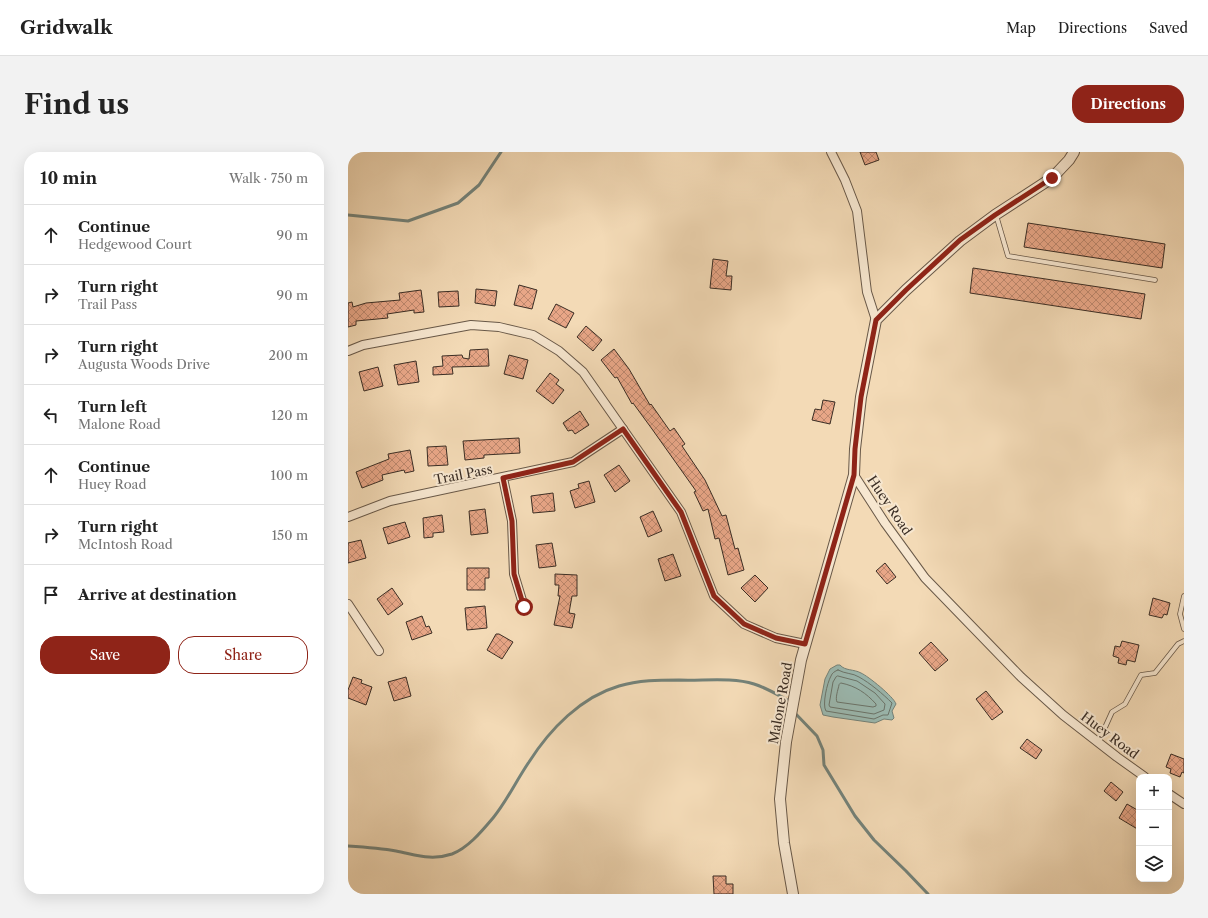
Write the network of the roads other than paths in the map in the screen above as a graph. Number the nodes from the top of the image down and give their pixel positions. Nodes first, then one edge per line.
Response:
1 (831, 152) edge
2 (1074, 152) edge
3 (995, 215) junction
4 (1155, 280) dead end
5 (876, 320) junction
6 (348, 351) edge
7 (623, 429) junction
8 (854, 475) junction
9 (503, 478) junction
10 (348, 517) edge
11 (1184, 596) edge
12 (348, 604) edge
13 (524, 607) dead end
14 (1184, 629) edge
15 (1184, 641) edge
16 (805, 644) junction
17 (379, 651) dead end
18 (1098, 743) junction
19 (1141, 774) edge
20 (1172, 796) edge
21 (1184, 804) edge
22 (793, 894) edge

1 - 5 street, Huey Road
2 - 3 street
3 - 4 lane
3 - 5 street
5 - 8 street, Huey Road
6 - 7 street
7 - 9 street, Trail Pass
7 - 16 street
8 - 16 street, Malone Road
8 - 18 street, Huey Road
9 - 10 street, Trail Pass
9 - 13 street
11 - 14 lane
12 - 17 street
15 - 18 lane
16 - 22 street, Malone Road
18 - 19 street, Huey Road
20 - 21 street

